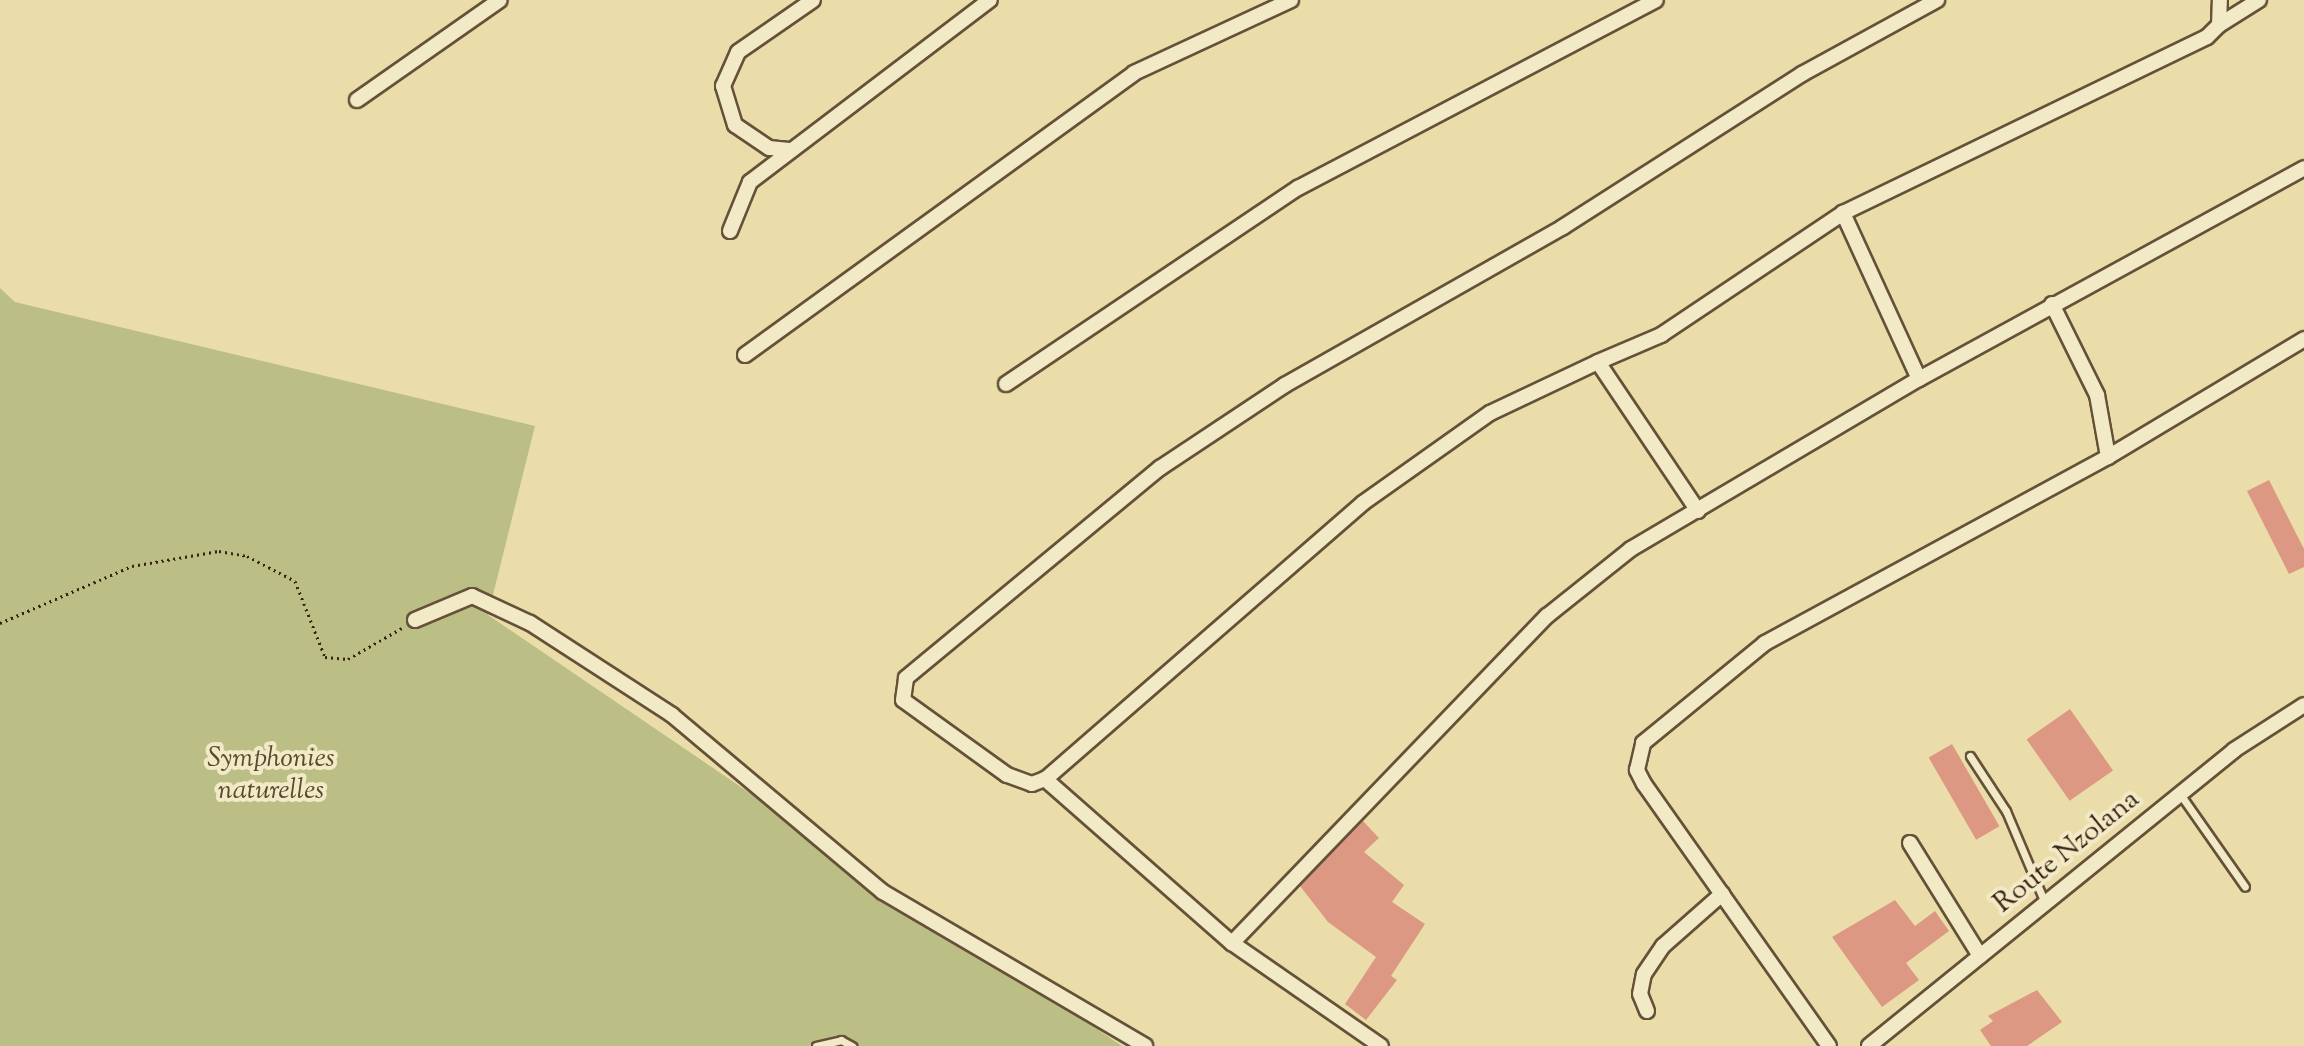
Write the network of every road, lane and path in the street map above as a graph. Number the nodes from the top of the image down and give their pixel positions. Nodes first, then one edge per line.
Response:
1 (500, 0) edge
2 (813, 0) edge
3 (990, 0) edge
4 (1291, 0) edge
5 (1656, 0) edge
6 (1937, 0) edge
7 (2220, 0) edge
8 (2259, 0) edge
9 (2219, 25) junction
10 (357, 100) dead end
11 (789, 150) junction
12 (2304, 168) edge
13 (1843, 213) junction
14 (730, 231) dead end
15 (2052, 304) junction
16 (2304, 339) edge
17 (745, 355) dead end
18 (1598, 362) junction
19 (1919, 379) junction
20 (1006, 384) dead end
21 (2108, 457) junction
22 (1698, 511) junction
23 (415, 620) joint
24 (0, 623) edge
25 (2304, 705) edge
26 (1970, 756) dead end
27 (1045, 779) junction
28 (2180, 794) junction
29 (1910, 843) dead end
30 (2245, 887) dead end
31 (1722, 894) junction
32 (2045, 903) junction
33 (1232, 943) junction
34 (1980, 956) junction
35 (1647, 1011) dead end
36 (816, 1046) edge
37 (852, 1046) edge
38 (1145, 1046) edge
39 (1381, 1046) edge
40 (1829, 1046) edge
41 (1869, 1046) edge

1 - 10 street
2 - 11 street
3 - 11 street
4 - 17 street
5 - 20 street
6 - 27 street
7 - 9 street
8 - 9 street
9 - 13 street
11 - 14 street
12 - 15 street
13 - 18 street
13 - 19 street
15 - 19 street
15 - 21 street
16 - 21 street
18 - 22 street
18 - 27 street
19 - 22 street
21 - 31 street
22 - 33 street
23 - 24 path
23 - 38 street
25 - 28 street, Route Nzolana
26 - 32 lane
27 - 33 street
28 - 30 lane
28 - 32 street, Route Nzolana
29 - 34 street
31 - 35 street
31 - 40 street
32 - 34 street, Route Nzolana
33 - 39 street
34 - 41 street, Route Nzolana
36 - 37 lane

